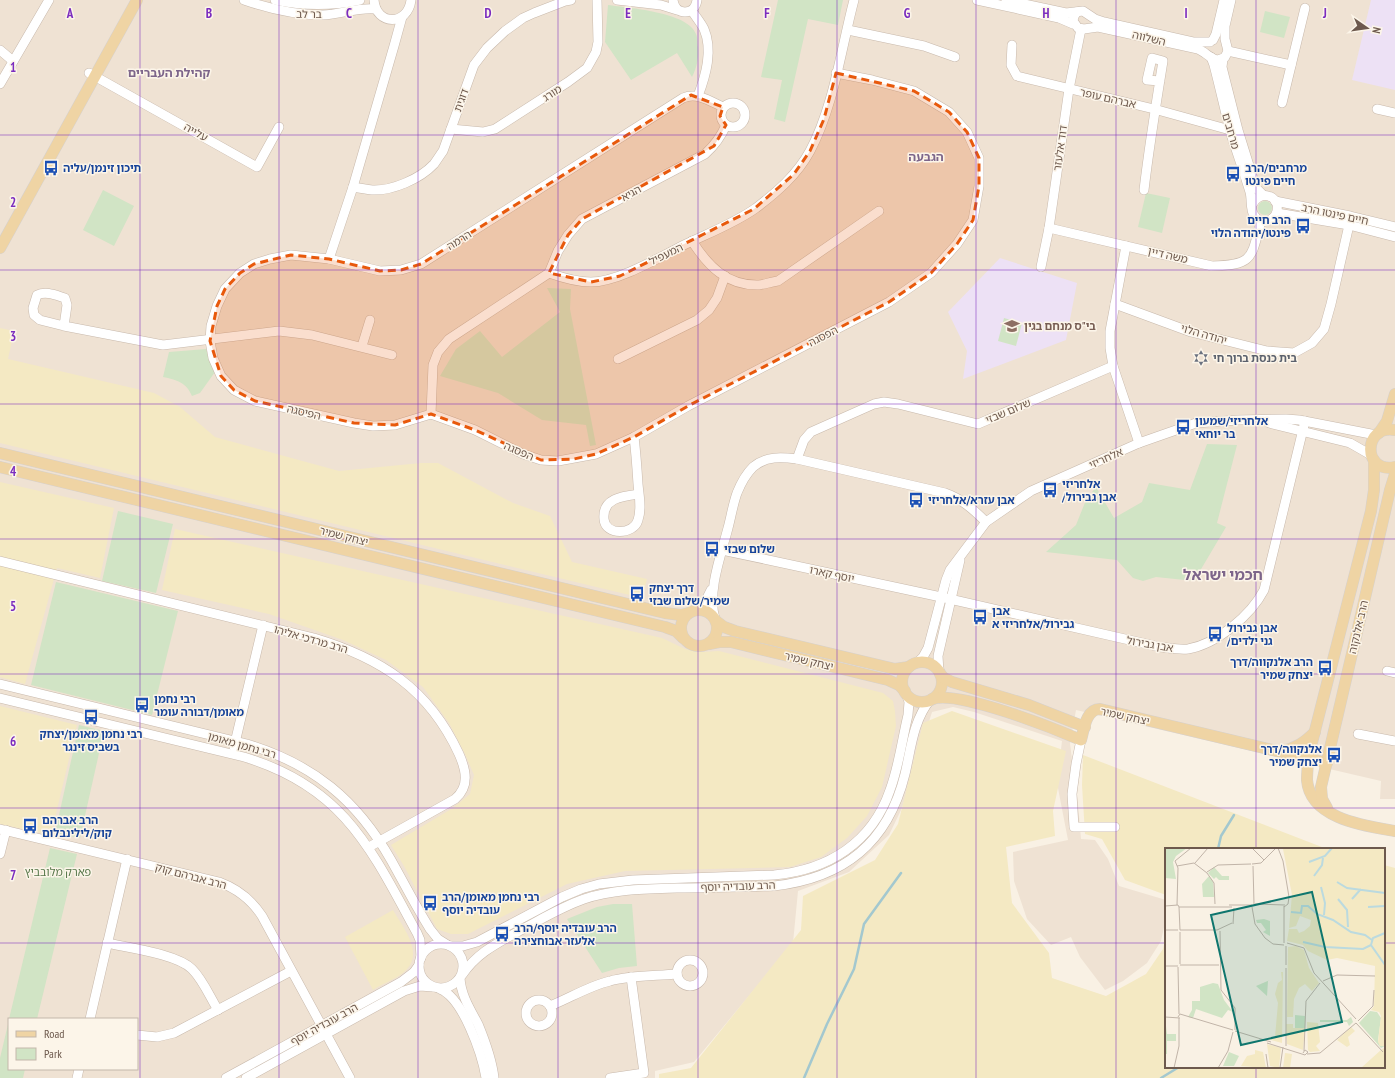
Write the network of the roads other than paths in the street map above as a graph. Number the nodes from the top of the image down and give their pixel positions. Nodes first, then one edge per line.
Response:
1 (48, 0) edge
2 (129, 0) edge
3 (137, 0) edge
4 (244, 0) edge
5 (275, 0) edge
6 (360, 0) edge
7 (411, 0) edge
8 (571, 0) edge
9 (597, 0) edge
10 (617, 0) edge
11 (667, 0) edge
12 (673, 0) edge
13 (697, 0) edge
14 (850, 0) edge
15 (854, 0) edge
16 (977, 0) edge
17 (1006, 0) edge
18 (1224, 0) edge
19 (1231, 0) edge
20 (647, 3) junction
21 (375, 5) edge
22 (1306, 8) dead end
23 (677, 10) junction
24 (692, 11) junction
25 (1078, 12) junction
26 (851, 13) junction
27 (1089, 15) junction
28 (402, 17) junction
29 (388, 19) junction
30 (1080, 27) junction
31 (848, 30) junction
32 (1212, 41) junction
33 (1012, 45) dead end
34 (394, 46) junction
35 (1227, 48) junction
36 (0, 50) edge
37 (955, 57) dead end
38 (1210, 57) junction
39 (1222, 59) junction
40 (13, 61) junction
41 (1291, 66) junction
42 (836, 73) junction
43 (92, 74) junction
44 (1160, 81) dead end
45 (0, 84) edge
46 (1069, 89) junction
47 (698, 96) junction
48 (1282, 103) dead end
49 (723, 107) junction
50 (1154, 109) junction
51 (1377, 109) dead end
52 (1395, 113) edge
53 (726, 125) junction
54 (279, 127) dead end
55 (451, 129) junction
56 (1230, 130) junction
57 (353, 187) junction
58 (1144, 190) dead end
59 (1263, 195) junction
60 (1275, 201) junction
61 (1252, 205) junction
62 (879, 211) dead end
63 (1277, 212) junction
64 (1261, 221) junction
65 (1349, 225) junction
66 (1049, 228) junction
67 (1395, 228) edge
68 (0, 234) edge
69 (1395, 237) edge
70 (692, 241) junction
71 (1126, 246) junction
72 (0, 248) edge
73 (329, 259) junction
74 (1041, 267) dead end
75 (549, 274) junction
76 (724, 276) junction
77 (1115, 304) junction
78 (370, 320) dead end
79 (64, 326) dead end
80 (210, 340) junction
81 (362, 346) junction
82 (392, 355) dead end
83 (618, 359) dead end
84 (1113, 366) junction
85 (1395, 394) edge
86 (431, 414) junction
87 (1250, 420) junction
88 (1305, 421) junction
89 (1395, 430) edge
90 (1302, 431) junction
91 (1377, 434) junction
92 (634, 437) junction
93 (1139, 443) junction
94 (0, 453) edge
95 (1373, 458) junction
96 (797, 459) junction
97 (0, 467) edge
98 (1395, 467) edge
99 (1395, 474) edge
100 (639, 494) junction
101 (986, 522) junction
102 (722, 550) junction
103 (0, 561) edge
104 (716, 576) junction
105 (946, 599) junction
106 (692, 612) junction
107 (715, 620) junction
108 (263, 625) junction
109 (683, 638) junction
110 (709, 644) junction
111 (913, 665) junction
112 (939, 673) junction
113 (0, 684) edge
114 (906, 693) junction
115 (0, 698) edge
116 (931, 699) junction
117 (1085, 727) junction
118 (1315, 732) junction
119 (1358, 734) dead end
120 (1081, 740) junction
121 (235, 741) junction
122 (1395, 742) edge
123 (1280, 752) junction
124 (232, 754) junction
125 (1308, 758) junction
126 (1326, 763) junction
127 (1336, 816) junction
128 (1115, 827) dead end
129 (3, 830) edge
130 (1395, 831) edge
131 (380, 841) junction
132 (369, 847) junction
133 (0, 854) edge
134 (127, 859) junction
135 (108, 943) junction
136 (448, 945) junction
137 (420, 961) junction
138 (291, 971) junction
139 (677, 974) dead end
140 (461, 976) junction
141 (631, 977) junction
142 (436, 988) junction
143 (550, 1006) dead end
144 (218, 1010) junction
145 (90, 1018) edge
146 (321, 1026) junction
147 (326, 1034) junction
148 (138, 1035) edge
149 (226, 1078) edge
150 (246, 1078) edge
151 (350, 1078) edge
152 (486, 1078) edge
153 (494, 1078) edge
154 (610, 1078) edge

1 - 40 street
2 - 43 main road
3 - 43 main road
4 - 21 street, בר לב
5 - 6 street, בר לב
7 - 28 street
8 - 55 street, דוגית
9 - 55 street, מורג
10 - 20 street
11 - 20 street
12 - 23 street
13 - 24 street
14 - 26 street, המעפיל
15 - 26 street, המעפיל
16 - 30 street, השלווה
17 - 25 street
18 - 32 street
19 - 35 street
20 - 23 street
21 - 29 street
22 - 41 street
23 - 24 street
24 - 47 street
25 - 27 street
25 - 30 street
26 - 31 street, המעפיל
27 - 30 street
27 - 32 street, השלווה
28 - 29 street
28 - 34 street
29 - 34 street
30 - 38 street, השלווה
30 - 46 street, דוד אלעזר
31 - 37 street
31 - 42 street, המעפיל
32 - 35 street
32 - 38 street
33 - 46 street, אברהם עופר
34 - 57 street
35 - 39 street
35 - 41 street
36 - 40 street
38 - 39 street
38 - 56 street, מרחבים
39 - 59 street, מרחבים
40 - 45 street
41 - 48 street
42 - 70 street, המעפיל
42 - 92 street, הפסגה
43 - 54 street, עלייה
43 - 68 main road
43 - 72 main road
44 - 50 street
46 - 50 street, אברהם עופר
46 - 66 street, דוד אלעזר
47 - 49 street
47 - 73 street, הרמה
49 - 53 street
49 - 53 street
50 - 56 street, אברהם עופר
50 - 58 street
51 - 52 street
53 - 75 street, הגיא
55 - 57 street, דוגית
56 - 61 street, מרחבים
57 - 73 street
59 - 60 street
59 - 61 street
60 - 63 street
60 - 67 street, חיים פינטו הרב
61 - 64 street
62 - 76 street
63 - 64 street
63 - 65 street, חיים פינטו הרב
64 - 71 street, משה דיין
65 - 69 street, חיים פינטו הרב
65 - 77 street, יהודה הלוי
66 - 71 street, משה דיין
66 - 74 street, דוד אלעזר
70 - 75 street, המעפיל
70 - 76 street
71 - 77 street
73 - 80 street, הרמה
75 - 86 street
76 - 83 street
77 - 84 street
78 - 81 street
79 - 80 street
80 - 81 street
80 - 86 street, הפיסגה
81 - 82 street
84 - 93 street
84 - 96 street, שלום שבזי
85 - 91 main road
86 - 92 street, הפסגה
87 - 88 street, אלחריזי
87 - 90 street, אלחריזי
87 - 93 street, אלחריזי
88 - 90 street, אבן גבירול
88 - 91 street, אלחריזי
89 - 91 main road
90 - 95 street, אלחריזי
90 - 105 street, אבן גבירול
91 - 95 main road, הרב אלנקוה
92 - 100 street
93 - 101 street, אלחריזי
94 - 106 main road, יצחק שמיר
95 - 98 main road
95 - 118 main road, הרב אלנקוה
96 - 101 street
96 - 102 street
97 - 109 main road, יצחק שמיר
99 - 126 main road, הרב אלנקוה
100 - 100 street
101 - 105 street, אלחריזי
102 - 104 street
102 - 105 street, יוסף קארו
103 - 108 street, הרב מרדכי אליהו
104 - 106 street
104 - 107 street
105 - 111 street, אלחריזי
105 - 112 street, אלחריזי
106 - 107 main road
106 - 109 main road
107 - 110 main road
107 - 111 main road, יצחק שמיר
108 - 121 street
108 - 131 street, הרב מרדכי אליהו
109 - 110 main road
110 - 114 main road, יצחק שמיר
111 - 112 main road
111 - 114 main road
112 - 116 main road
112 - 117 main road
113 - 121 street, רבי נחמן מאומן
114 - 116 main road
114 - 136 street, הרב עובדיה יוסף
115 - 124 street, רבי נחמן מאומן
116 - 120 main road
116 - 140 street, הרב עובדיה יוסף
117 - 120 main road
117 - 123 main road, יצחק שמיר
118 - 123 main road
118 - 125 main road, הרב אלנקוה
119 - 122 street
120 - 128 street
121 - 124 street
121 - 131 street, רבי נחמן מאומן
123 - 125 main road
124 - 132 street, רבי נחמן מאומן
125 - 126 main road
125 - 127 main road
126 - 127 main road
127 - 130 main road
129 - 133 street
129 - 134 street, הרב אברהם קוק
131 - 132 street, הרב מרדכי אליהו
131 - 136 street, רבי נחמן מאומן
132 - 137 street, רבי נחמן מאומן
134 - 135 street
134 - 138 street, הרב אברהם קוק
135 - 144 street
135 - 145 street
136 - 137 street
136 - 140 street
137 - 142 street
137 - 146 street, הרב עובדיה יוסף
138 - 144 street
138 - 146 street, הרב אברהם קוק
139 - 141 street
140 - 142 street
140 - 153 street
141 - 143 street
141 - 154 street
142 - 147 street, הרב עובדיה יוסף
142 - 152 street
144 - 148 street
146 - 147 street, הרב אברהם קוק
146 - 149 street, הרב עובדיה יוסף
147 - 150 street, הרב עובדיה יוסף
147 - 151 street, הרב אברהם קוק

